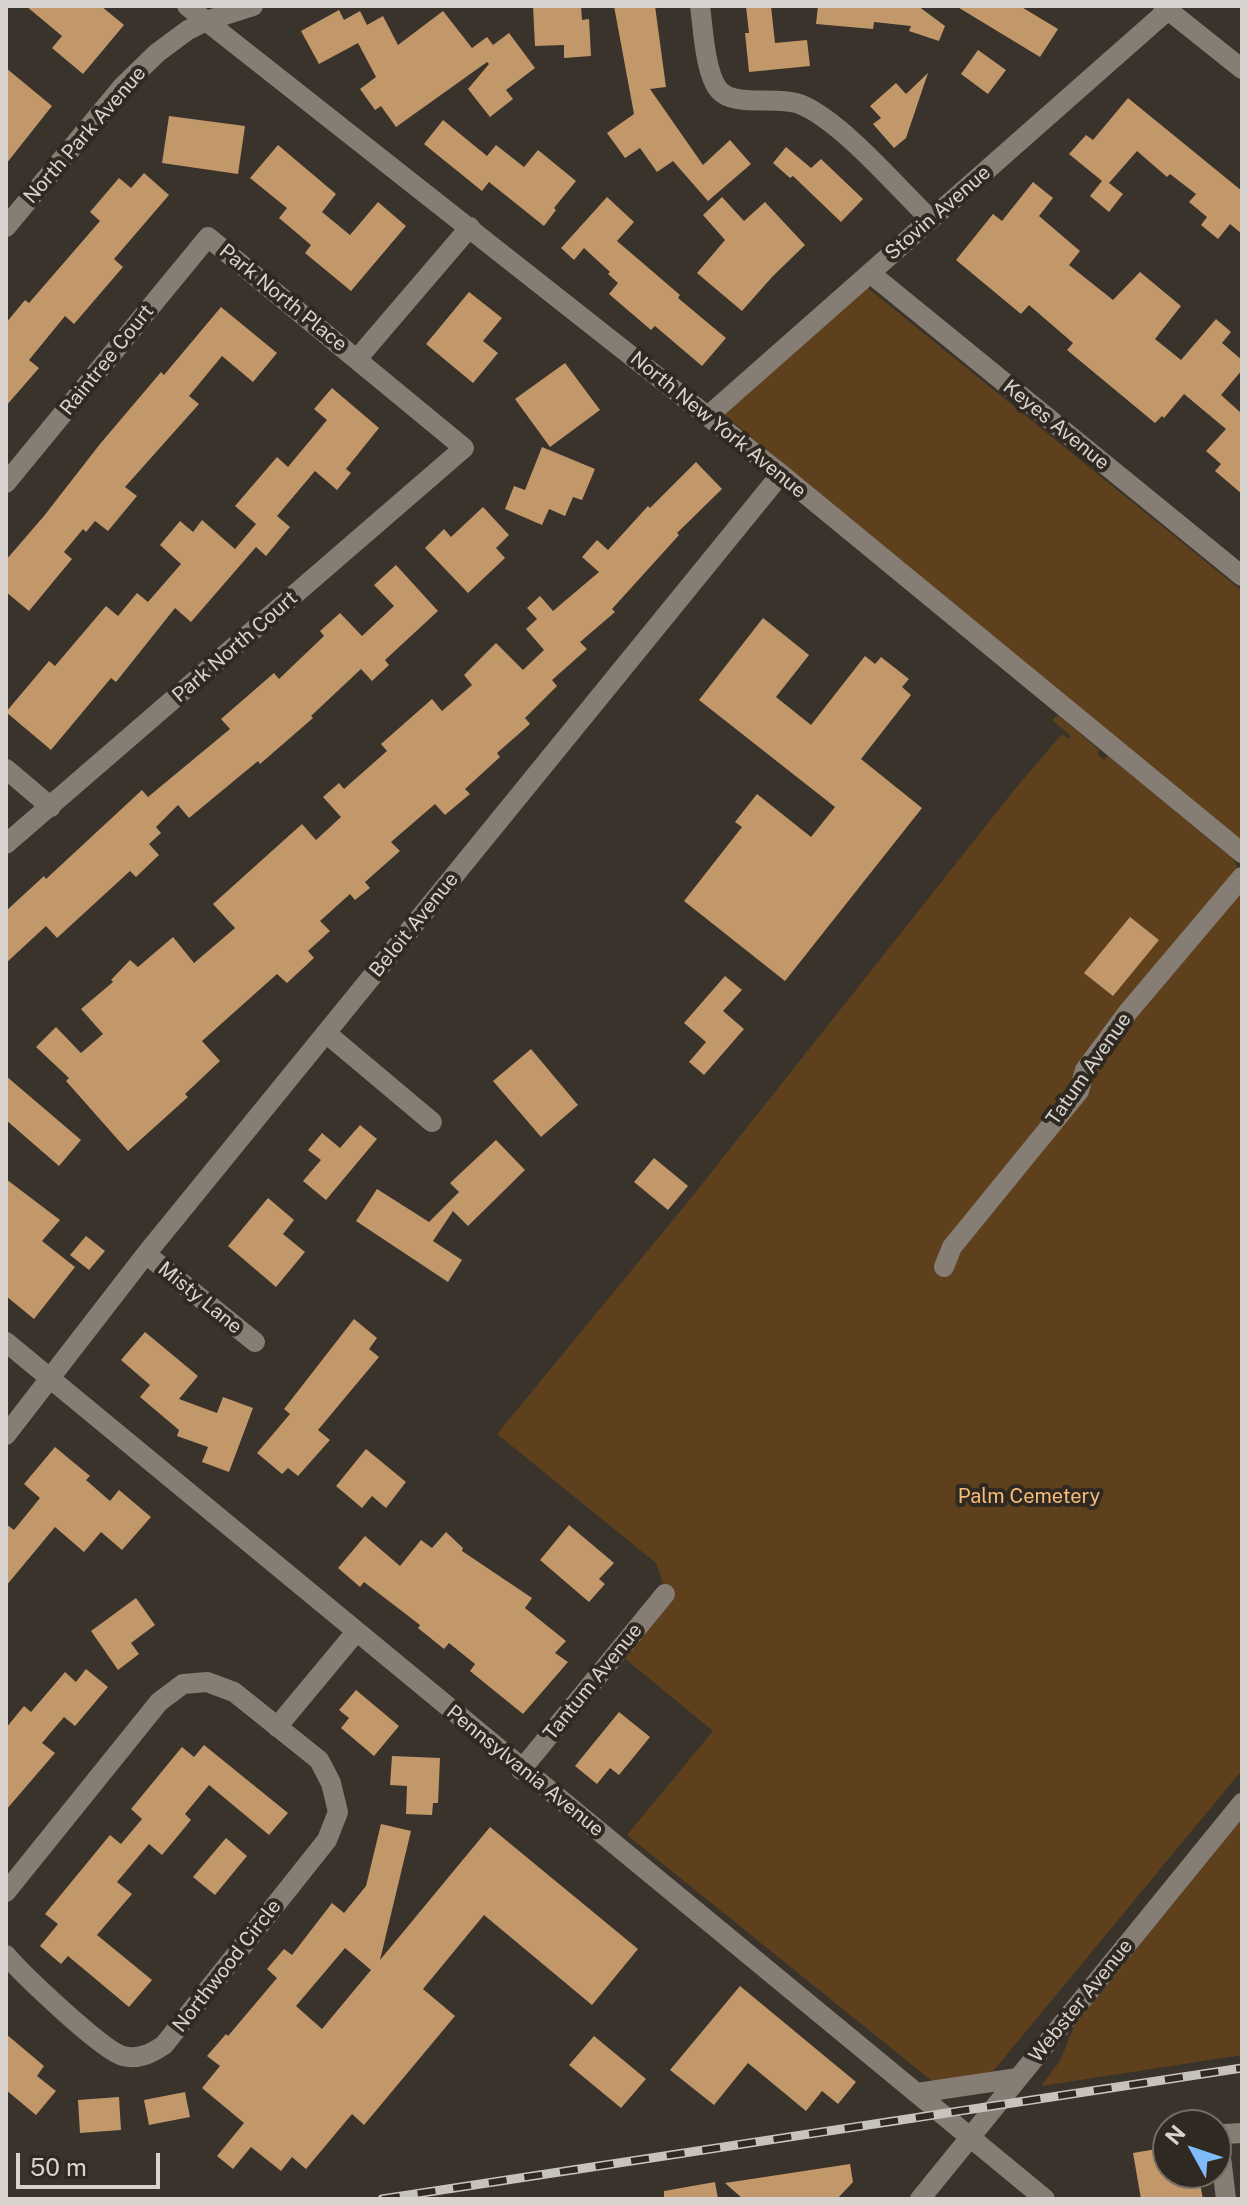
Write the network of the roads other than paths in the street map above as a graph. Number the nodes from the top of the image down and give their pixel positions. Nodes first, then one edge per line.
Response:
1 (187, 6) edge
2 (253, 6) edge
3 (700, 6) edge
4 (1166, 8) edge
5 (206, 21) junction
6 (1242, 69) edge
7 (931, 220) junction
8 (6, 227) edge
9 (470, 227) junction
10 (208, 237) joint
11 (870, 273) junction
12 (357, 359) junction
13 (708, 416) junction
14 (464, 448) joint
15 (781, 474) junction
16 (6, 483) edge
17 (1242, 576) edge
18 (6, 769) edge
19 (51, 807) junction
20 (6, 844) edge
21 (1242, 853) edge
22 (1242, 877) edge
23 (326, 1033) junction
24 (432, 1122) dead end
25 (146, 1254) junction
26 (944, 1267) dead end
27 (6, 1342) edge
28 (255, 1342) dead end
29 (50, 1380) junction
30 (6, 1435) edge
31 (665, 1594) dead end
32 (356, 1632) junction
33 (277, 1727) junction
34 (521, 1770) junction
35 (1242, 1803) edge
36 (6, 1892) edge
37 (6, 1955) edge
38 (1018, 2078) junction
39 (917, 2093) junction
40 (1242, 2133) edge
41 (970, 2138) junction
42 (920, 2199) edge
43 (1045, 2199) edge
44 (1226, 2199) edge

1 - 5 street, North New York Avenue
2 - 5 street, North Park Avenue
3 - 7 street
4 - 6 street
4 - 7 street, Stovin Avenue
5 - 8 street, North Park Avenue
5 - 9 street, North New York Avenue
7 - 11 street, Stovin Avenue
9 - 12 street, Park North Place
9 - 13 street, North New York Avenue
10 - 12 street, Park North Place
10 - 16 street, Raintree Court
11 - 13 street, Stovin Avenue
11 - 17 street, Keyes Avenue
12 - 14 street, Park North Place
13 - 15 street, North New York Avenue
14 - 19 street, Park North Court
15 - 21 street, North New York Avenue
15 - 23 street, Beloit Avenue
18 - 19 street
19 - 20 street, Park North Court
22 - 26 street, Tatum Avenue
23 - 24 street
23 - 25 street, Beloit Avenue
25 - 28 street, Misty Lane
25 - 29 street, Beloit Avenue
27 - 29 street, Pennsylvania Avenue
29 - 30 street, Beloit Avenue
29 - 32 street, Pennsylvania Avenue
31 - 34 street, Tantum Avenue
32 - 33 street
32 - 34 street, Pennsylvania Avenue
33 - 36 street, Northwood Circle
33 - 37 street, Northwood Circle
34 - 39 street, Pennsylvania Avenue
35 - 38 street, Webster Avenue
38 - 39 street
38 - 41 street, Webster Avenue
39 - 41 street, Pennsylvania Avenue
40 - 44 street
41 - 42 street, Webster Avenue
41 - 43 street, Pennsylvania Avenue

